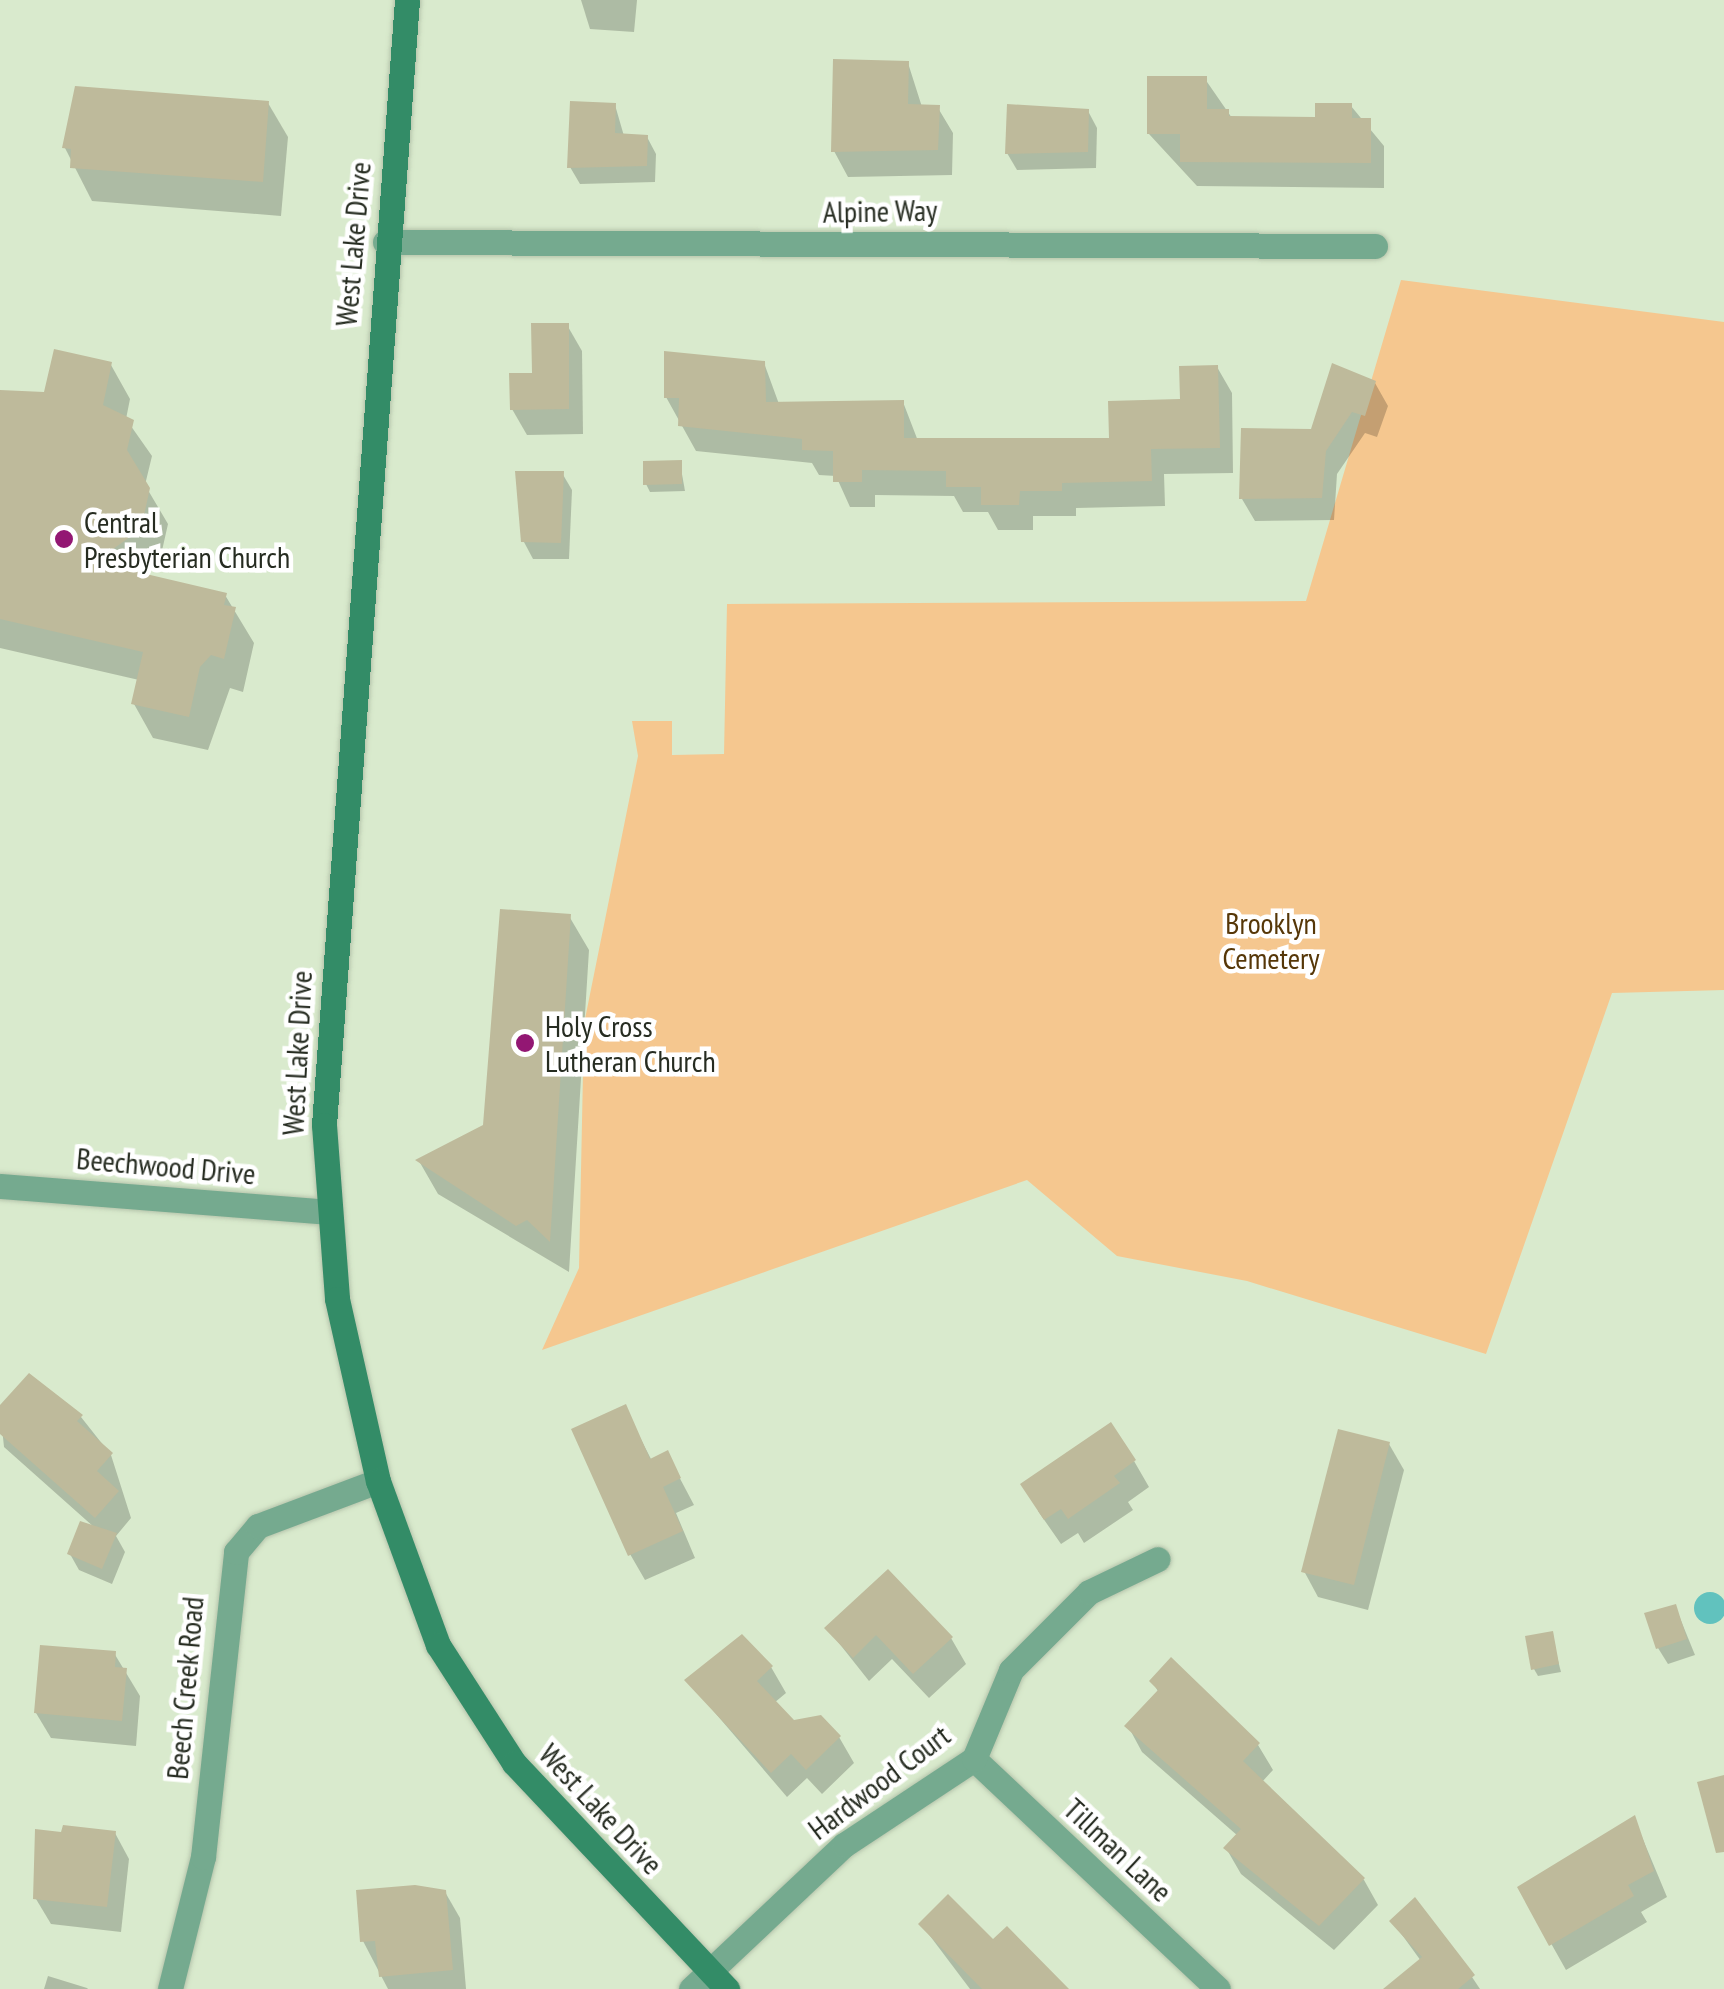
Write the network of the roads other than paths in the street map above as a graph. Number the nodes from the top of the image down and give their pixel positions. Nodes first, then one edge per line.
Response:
1 (407, 0) edge
2 (385, 242) junction
3 (1376, 246) dead end
4 (0, 1186) edge
5 (327, 1212) junction
6 (378, 1481) junction
7 (1158, 1559) dead end
8 (974, 1759) junction
9 (699, 1979) edge
10 (170, 1989) edge
11 (727, 1989) edge
12 (1218, 1989) edge

1 - 2 main road, West Lake Drive
2 - 3 street, Alpine Way
2 - 5 main road, West Lake Drive
4 - 5 street, Beechwood Drive
5 - 6 main road, West Lake Drive
6 - 9 main road, West Lake Drive
6 - 10 street, Beech Creek Road
7 - 8 street, Hardwood Court
8 - 9 street, Hardwood Court
8 - 12 street, Tillman Lane
9 - 11 main road, West Lake Drive

